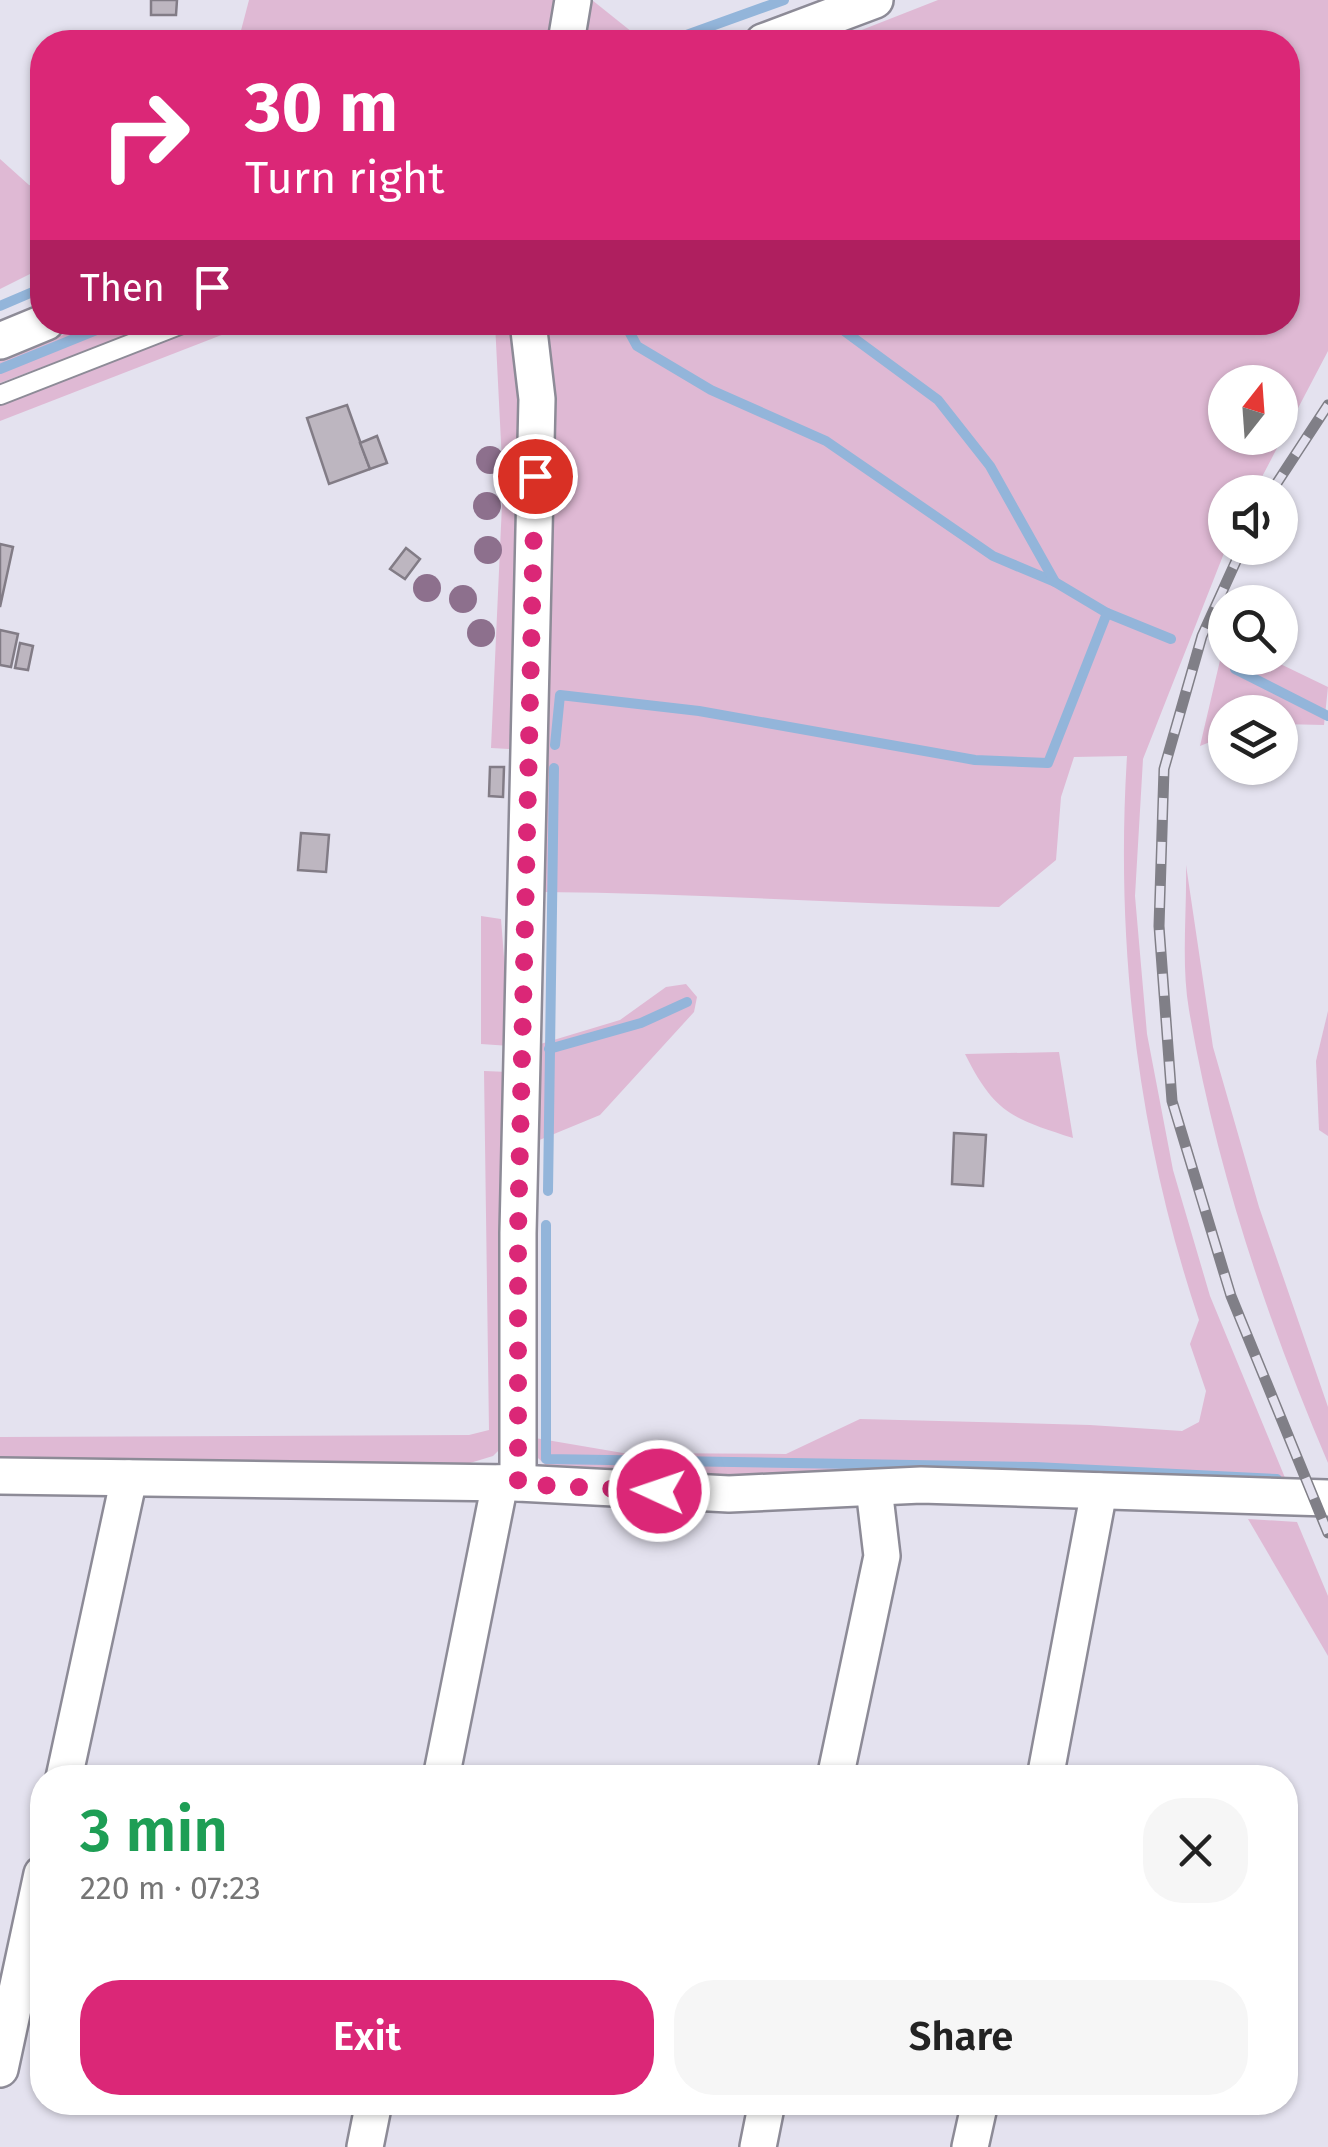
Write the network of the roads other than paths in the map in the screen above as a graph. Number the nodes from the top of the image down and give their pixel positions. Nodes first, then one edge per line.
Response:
1 (573, 0) edge
2 (874, 0) edge
3 (568, 30) edge
4 (795, 30) edge
5 (30, 328) edge
6 (154, 335) edge
7 (530, 335) edge
8 (0, 340) edge
9 (0, 395) edge
10 (0, 1476) edge
11 (129, 1478) junction
12 (509, 1484) junction
13 (874, 1488) junction
14 (1099, 1491) junction
15 (1328, 1498) edge
16 (67, 1765) edge
17 (444, 1765) edge
18 (838, 1765) edge
19 (1047, 1765) edge
20 (30, 1910) edge
21 (11, 1968) edge
22 (0, 2069) edge
23 (371, 2115) edge
24 (764, 2115) edge
25 (977, 2115) edge
26 (365, 2147) edge
27 (758, 2147) edge
28 (970, 2147) edge

1 - 3 street
2 - 4 street
5 - 8 street
6 - 9 lane
7 - 12 street
10 - 11 street
11 - 12 street
11 - 16 street
12 - 13 street
12 - 17 street
13 - 14 street
13 - 18 street
14 - 15 street
14 - 19 street
20 - 21 street
21 - 22 street
23 - 26 street
24 - 27 street
25 - 28 street

